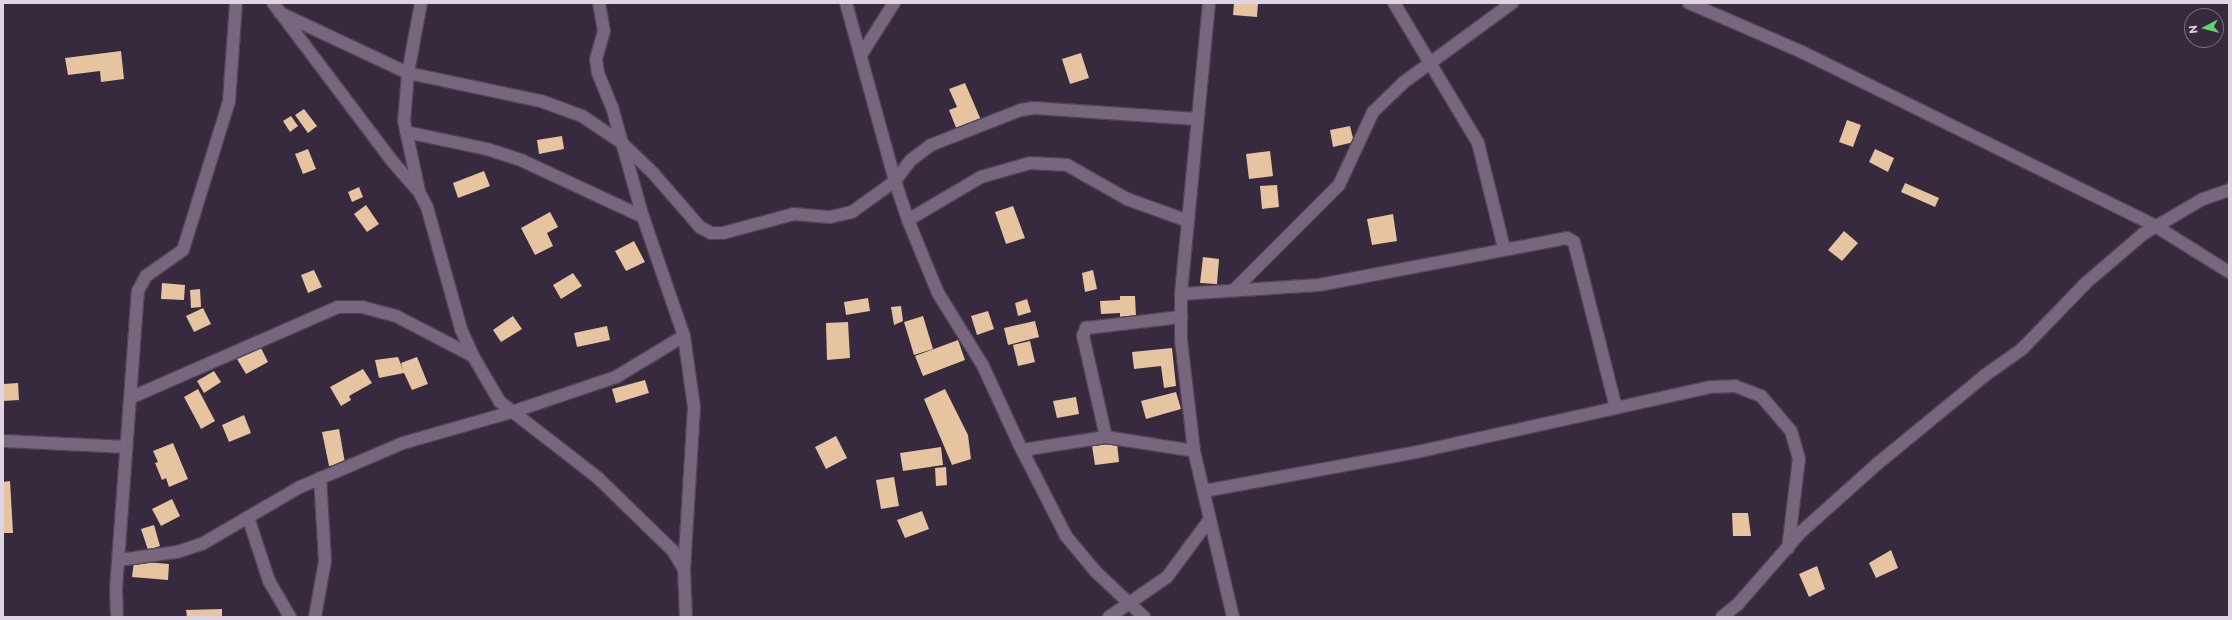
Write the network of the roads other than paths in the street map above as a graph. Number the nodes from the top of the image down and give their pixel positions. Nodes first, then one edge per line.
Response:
1 (236, 3) edge
2 (421, 3) edge
3 (599, 3) edge
4 (846, 3) edge
5 (894, 3) edge
6 (1209, 3) edge
7 (1394, 3) edge
8 (1512, 3) edge
9 (1689, 3) edge
10 (276, 8) edge
11 (861, 55) junction
12 (1430, 62) junction
13 (408, 73) junction
14 (1197, 119) junction
15 (406, 132) junction
16 (622, 143) junction
17 (895, 181) junction
18 (2229, 190) edge
19 (419, 192) junction
20 (643, 217) junction
21 (908, 220) junction
22 (1188, 221) junction
23 (2157, 227) junction
24 (1504, 248) junction
25 (2229, 272) edge
26 (1235, 289) junction
27 (1181, 294) junction
28 (1181, 317) junction
29 (684, 336) junction
30 (473, 356) junction
31 (130, 398) junction
32 (1616, 408) junction
33 (512, 412) junction
34 (1106, 436) junction
35 (3, 441) edge
36 (126, 447) junction
37 (1022, 450) junction
38 (1194, 452) junction
39 (320, 478) junction
40 (1204, 491) junction
41 (248, 517) junction
42 (1210, 519) junction
43 (1788, 548) junction
44 (119, 560) junction
45 (684, 569) junction
46 (1129, 603) junction
47 (117, 617) edge
48 (290, 617) edge
49 (315, 617) edge
50 (686, 617) edge
51 (1109, 617) edge
52 (1144, 617) edge
53 (1234, 617) edge
54 (1722, 617) edge

1 - 31 street
2 - 13 street
3 - 16 street
4 - 11 street
5 - 11 street
6 - 14 street
7 - 12 street
8 - 12 street
9 - 23 street
10 - 13 street
10 - 19 street
11 - 17 street
12 - 24 street
12 - 26 street
13 - 15 street
13 - 16 street
14 - 17 street
14 - 22 street
15 - 19 street
15 - 20 street
16 - 17 street
16 - 20 street
17 - 21 street
18 - 23 street
19 - 30 street
20 - 29 street
21 - 22 street
21 - 37 street
22 - 27 street
23 - 25 street
23 - 43 street
24 - 26 street
24 - 32 street
26 - 27 street
27 - 28 street
28 - 34 street
28 - 38 street
29 - 33 street
29 - 45 street
30 - 31 street
30 - 33 street
31 - 36 street
32 - 40 street
32 - 43 street
33 - 39 street
33 - 45 street
34 - 37 street
34 - 38 street
35 - 36 street
36 - 44 street
37 - 46 street
38 - 40 street
39 - 41 street
39 - 49 street
40 - 42 street
41 - 44 street
41 - 48 street
42 - 46 street
42 - 53 street
43 - 54 street
44 - 47 street
45 - 50 street
46 - 51 street
46 - 52 street

